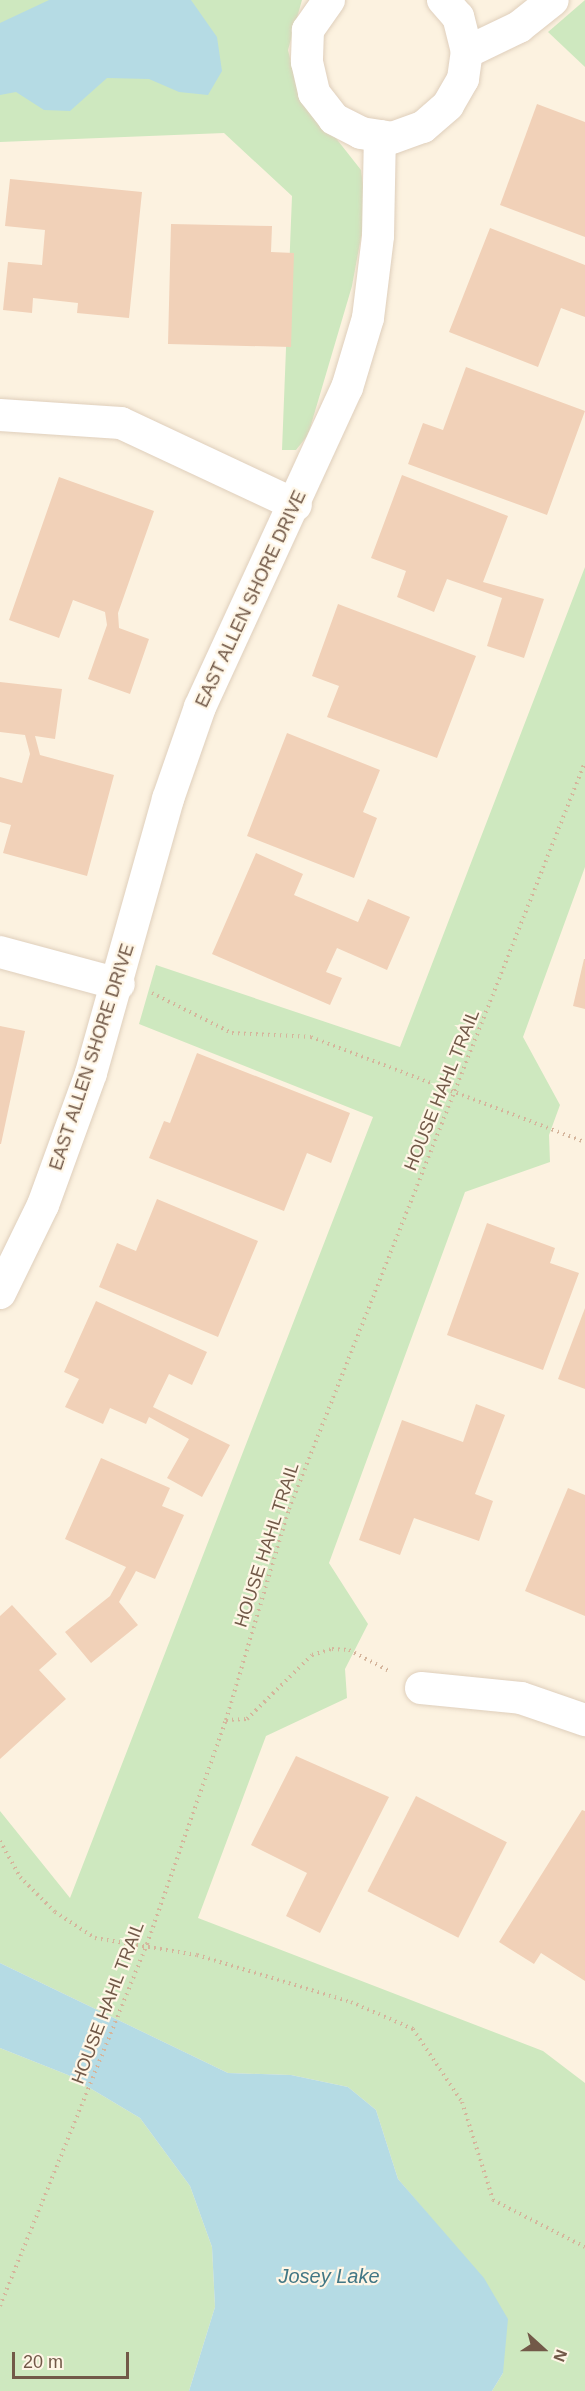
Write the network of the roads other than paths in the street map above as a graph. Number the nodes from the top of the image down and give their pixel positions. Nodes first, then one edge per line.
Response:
1 (329, 0) edge
2 (443, 0) edge
3 (553, 0) edge
4 (467, 52) junction
5 (380, 136) junction
6 (0, 416) edge
7 (296, 505) junction
8 (0, 952) edge
9 (119, 984) junction
10 (0, 1293) edge
11 (421, 1688) road end
12 (585, 1720) edge

1 - 5 street
2 - 4 street
3 - 4 street
4 - 5 street
5 - 7 street, EAST ALLEN SHORE DRIVE
6 - 7 street
7 - 9 street, EAST ALLEN SHORE DRIVE
8 - 9 street
9 - 10 street, EAST ALLEN SHORE DRIVE
11 - 12 street

